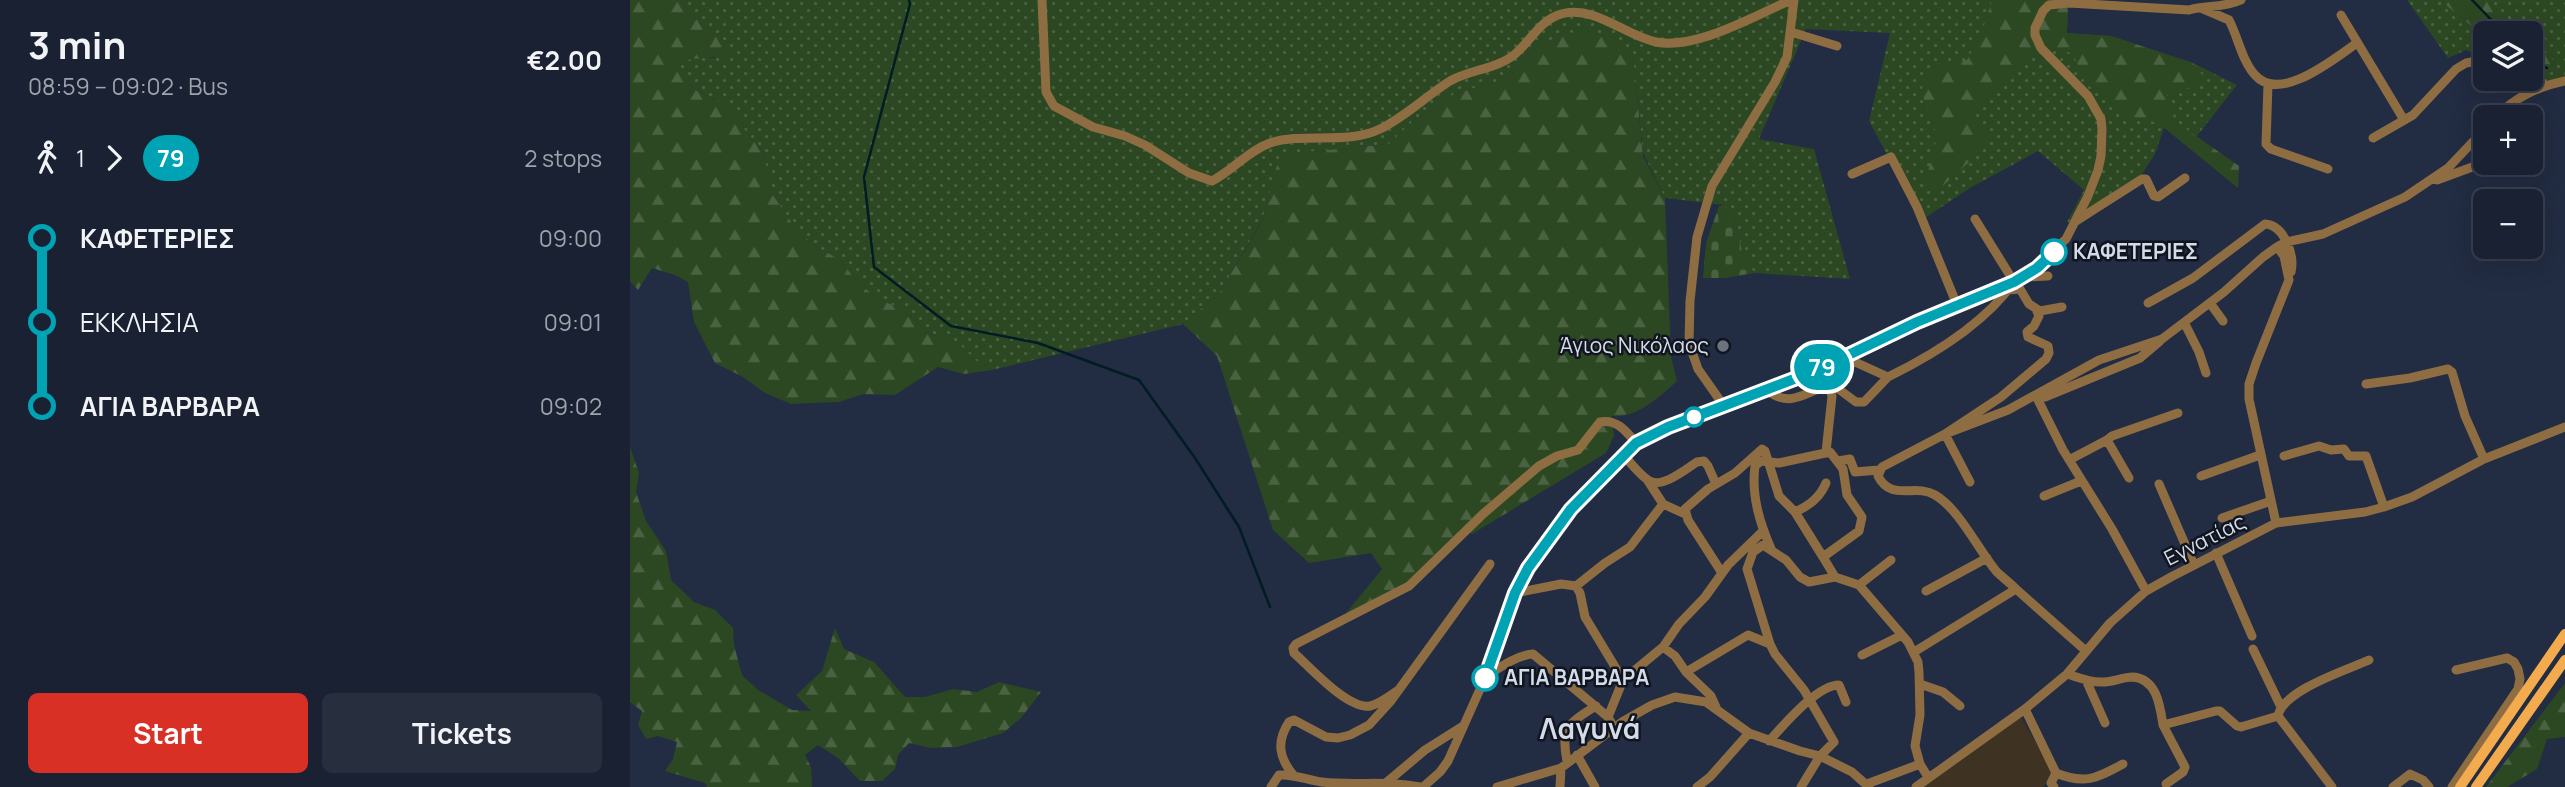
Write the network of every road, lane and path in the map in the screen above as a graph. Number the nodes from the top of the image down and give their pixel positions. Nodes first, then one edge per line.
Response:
1 (1042, 0) edge
2 (1792, 0) edge
3 (2241, 0) edge
4 (2213, 3) edge
5 (2200, 7) junction
6 (2341, 15) dead end
7 (1791, 32) junction
8 (2357, 43) junction
9 (1837, 46) dead end
10 (2473, 61) edge
11 (2561, 82) edge
12 (2543, 83) edge
13 (2268, 84) junction
14 (2509, 105) edge
15 (2404, 120) junction
16 (2373, 138) dead end
17 (2473, 142) edge
18 (2473, 167) edge
19 (2328, 169) dead end
20 (1852, 174) dead end
21 (2185, 178) dead end
22 (2428, 184) junction
23 (1975, 219) dead end
24 (2076, 221) junction
25 (2286, 242) junction
26 (2277, 247) junction
27 (2048, 276) dead end
28 (2025, 277) junction
29 (2289, 280) junction
30 (2007, 286) junction
31 (2148, 303) dead end
32 (2210, 303) junction
33 (1958, 304) junction
34 (2062, 307) dead end
35 (2036, 309) junction
36 (2223, 321) dead end
37 (2185, 324) junction
38 (2162, 339) junction
39 (1844, 357) junction
40 (2206, 373) dead end
41 (1888, 377) junction
42 (2366, 384) dead end
43 (1829, 385) junction
44 (1766, 390) junction
45 (2038, 400) junction
46 (2023, 402) junction
47 (1724, 406) junction
48 (2178, 413) dead end
49 (2565, 427) edge
50 (1945, 434) junction
51 (2107, 440) junction
52 (1636, 443) junction
53 (1826, 452) junction
54 (1623, 456) junction
55 (2260, 456) junction
56 (2284, 456) dead end
57 (2484, 458) junction
58 (2069, 460) junction
59 (1838, 461) junction
60 (1770, 463) junction
61 (1879, 470) junction
62 (1855, 472) junction
63 (2200, 476) dead end
64 (2129, 478) dead end
65 (1648, 481) junction
66 (2081, 481) junction
67 (1846, 482) junction
68 (1970, 482) dead end
69 (1826, 483) dead end
70 (1716, 484) junction
71 (2159, 484) dead end
72 (2044, 496) dead end
73 (2271, 501) junction
74 (1662, 504) junction
75 (2384, 507) junction
76 (1795, 512) junction
77 (1685, 514) junction
78 (2222, 518) dead end
79 (2276, 523) junction
80 (1763, 531) junction
81 (1772, 552) junction
82 (2216, 553) junction
83 (1739, 555) junction
84 (1823, 557) junction
85 (1987, 558) junction
86 (1891, 560) dead end
87 (1490, 564) dead end
88 (2194, 565) junction
89 (1747, 569) junction
90 (1723, 573) junction
91 (1835, 577) junction
92 (1859, 585) junction
93 (1576, 586) junction
94 (2016, 589) junction
95 (1926, 591) dead end
96 (2146, 592) junction
97 (1515, 593) junction
98 (2565, 634) edge
99 (1902, 635) junction
100 (2252, 636) dead end
101 (1770, 644) junction
102 (1662, 647) junction
103 (2253, 649) dead end
104 (2086, 651) junction
105 (1914, 652) junction
106 (1862, 655) dead end
107 (2369, 660) dead end
108 (2565, 660) edge
109 (2456, 670) dead end
110 (1686, 672) junction
111 (2067, 674) junction
112 (1485, 678) junction
113 (1623, 680) junction
114 (2086, 680) junction
115 (1920, 684) junction
116 (1399, 690) junction
117 (1809, 701) junction
118 (1846, 702) dead end
119 (1596, 706) junction
120 (1960, 706) dead end
121 (1716, 708) junction
122 (2025, 709) junction
123 (2280, 711) junction
124 (1608, 717) junction
125 (2105, 723) dead end
126 (2163, 725) junction
127 (1463, 726) junction
128 (1614, 728) junction
129 (1749, 733) junction
130 (1769, 741) junction
131 (1577, 755) junction
132 (1821, 756) junction
133 (1920, 764) junction
134 (2123, 764) dead end
135 (1564, 765) junction
136 (2056, 773) junction
137 (1294, 776) junction
138 (1928, 777) junction
139 (1387, 782) junction
140 (2166, 783) dead end
141 (1868, 785) edge
142 (2051, 786) edge
143 (1271, 787) edge
144 (1422, 787) edge
145 (1497, 787) edge
146 (1560, 787) edge
147 (1594, 787) edge
148 (1697, 787) edge
149 (1801, 787) edge
150 (1916, 787) edge
151 (2332, 787) edge
152 (2393, 787) edge
153 (2429, 787) edge
154 (2452, 787) edge
155 (2460, 787) edge
156 (2476, 787) edge

1 - 2 street
2 - 7 street
3 - 4 street
4 - 5 street
5 - 13 street
5 - 24 street
6 - 8 street
7 - 9 street
7 - 47 street
8 - 13 street
8 - 15 street
10 - 15 street
11 - 12 street
11 - 14 street
13 - 19 street
15 - 16 street
17 - 22 street
18 - 22 street
20 - 33 street
21 - 24 street
22 - 25 street
23 - 30 street
24 - 28 street
25 - 26 street
25 - 29 street
25 - 31 street
26 - 29 street
26 - 32 street
27 - 28 street
28 - 30 street
29 - 55 street
30 - 33 street
30 - 35 street
30 - 41 street
32 - 36 street
32 - 37 street
33 - 39 street
34 - 35 street
35 - 50 street
37 - 38 street
37 - 40 street
38 - 45 street
38 - 46 street
39 - 41 street
39 - 44 street
41 - 43 street
42 - 57 street
43 - 44 street
43 - 53 street
44 - 47 street
45 - 46 street
45 - 58 street
46 - 50 street
47 - 52 street
48 - 51 street
49 - 57 street, Εγνατίας
50 - 61 street
50 - 68 street
51 - 58 street
51 - 64 street
52 - 54 street
52 - 116 street
53 - 59 street
53 - 60 street
54 - 65 street
54 - 97 street
55 - 63 street
55 - 73 street
56 - 75 street
57 - 75 street, Εγνατίας
58 - 66 street
59 - 62 street
59 - 67 street
60 - 70 street
60 - 76 street
60 - 80 street
61 - 62 street
61 - 85 street
62 - 67 street
65 - 70 street
65 - 74 street
66 - 72 street
66 - 96 street
67 - 84 street
69 - 76 street
70 - 77 street
71 - 88 street
73 - 78 street
73 - 79 street
74 - 77 street
74 - 93 street
75 - 79 street, Εγνατίας
76 - 84 street
77 - 90 street
79 - 82 street, Εγνατίας
80 - 81 street
80 - 83 street
81 - 89 street
81 - 91 street
82 - 88 street, Εγνατίας
82 - 100 street
83 - 89 street
83 - 90 street
84 - 91 street
85 - 94 street
85 - 95 street
86 - 92 street
87 - 116 street
88 - 96 street, Εγνατίας
89 - 101 street
90 - 102 street
91 - 92 street
92 - 99 street
93 - 97 street
93 - 113 street
94 - 104 street
94 - 105 street
96 - 104 street, Εγνατίας
97 - 112 street
98 - 155 main road
99 - 105 street
99 - 106 street
101 - 110 street
101 - 117 street
102 - 110 street
102 - 113 street
103 - 123 street
104 - 111 street, Εγνατίας
105 - 115 street
107 - 123 street
108 - 156 main road
109 - 154 street
110 - 121 street
111 - 114 street
111 - 122 street, Εγνατίας
112 - 119 street
112 - 127 street
113 - 124 street
114 - 125 street
114 - 126 street
115 - 120 street
115 - 133 street
116 - 137 street
117 - 118 street
117 - 130 street
117 - 132 street
119 - 124 street
119 - 135 street
121 - 128 street
121 - 129 street
122 - 136 street
122 - 138 street, Εγνατίας
123 - 126 street
123 - 151 street
124 - 128 street
126 - 140 street
127 - 139 street
127 - 144 street
128 - 131 street
129 - 130 street
129 - 148 street
130 - 132 street
131 - 135 street
131 - 147 street
132 - 141 street
132 - 149 street
133 - 138 street
133 - 141 street
134 - 136 street
135 - 145 street
135 - 146 street
136 - 142 street
137 - 139 street
137 - 143 street
138 - 150 street, Εγνατίας
139 - 144 street
152 - 153 street

